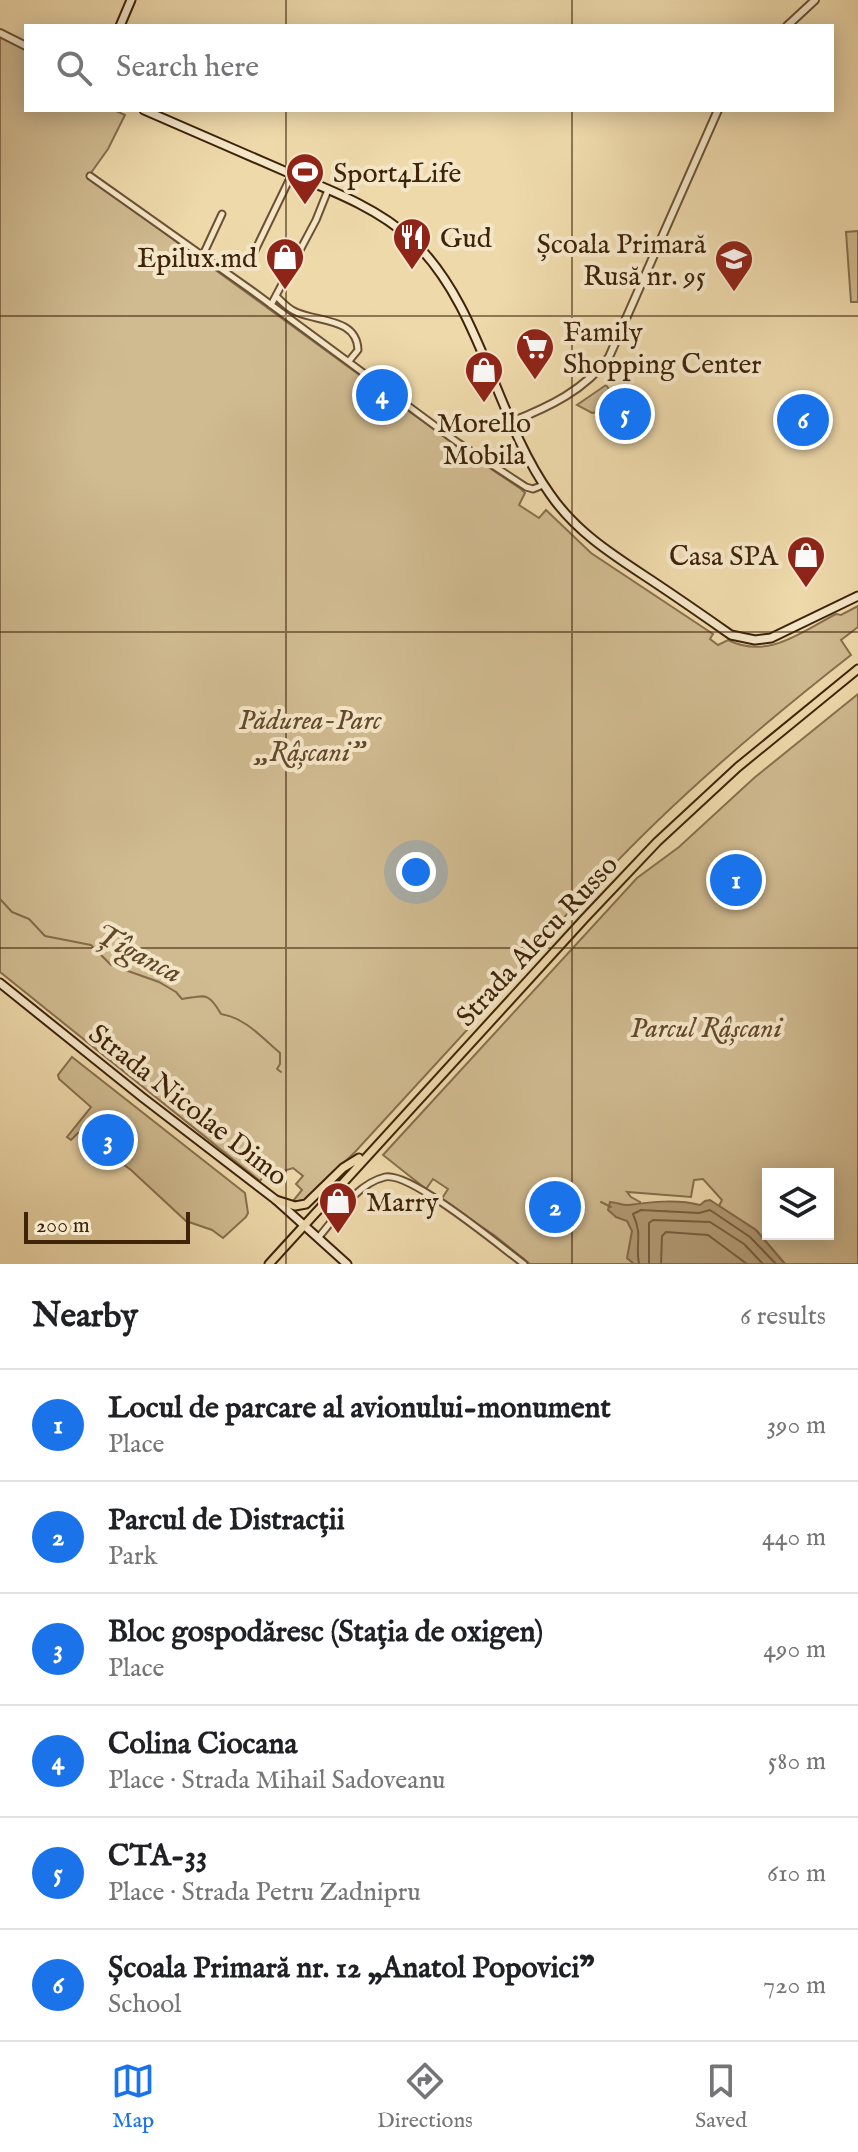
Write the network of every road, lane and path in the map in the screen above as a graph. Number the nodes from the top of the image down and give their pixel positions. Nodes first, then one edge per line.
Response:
1 (131, 0) edge
2 (815, 0) edge
3 (121, 24) edge
4 (789, 24) edge
5 (0, 33) edge
6 (24, 45) edge
7 (149, 112) edge
8 (717, 112) edge
9 (292, 174) junction
10 (90, 176) dead end
11 (328, 190) junction
12 (222, 214) dead end
13 (202, 257) junction
14 (249, 263) dead end
15 (276, 296) junction
16 (271, 305) junction
17 (349, 361) junction
18 (511, 422) junction
19 (543, 485) junction
20 (858, 596) edge
21 (858, 669) edge
22 (0, 983) edge
23 (368, 1153) junction
24 (276, 1200) junction
25 (320, 1205) junction
26 (330, 1218) junction
27 (304, 1224) junction
28 (318, 1238) junction
29 (269, 1264) edge
30 (347, 1264) edge
31 (524, 1264) edge

1 - 3 main road
2 - 4 street
5 - 6 street
7 - 9 main road
8 - 18 street
9 - 11 main road
9 - 14 street
10 - 13 street
11 - 15 street
11 - 18 main road
12 - 13 street
13 - 16 street
15 - 16 street
15 - 17 street
16 - 17 street
17 - 19 street
18 - 19 main road
19 - 20 main road
21 - 23 main road, Strada Alecu Russo
22 - 24 main road, Strada Nicolae Dimo
23 - 24 main road
23 - 25 main road, Strada Alecu Russo
24 - 27 main road, Strada Nicolae Dimo
25 - 26 street
25 - 27 main road, Strada Alecu Russo
26 - 28 street
26 - 31 street
27 - 28 main road, Strada Nicolae Dimo
27 - 29 main road, Strada Alecu Russo
28 - 30 main road, Strada Nicolae Dimo

